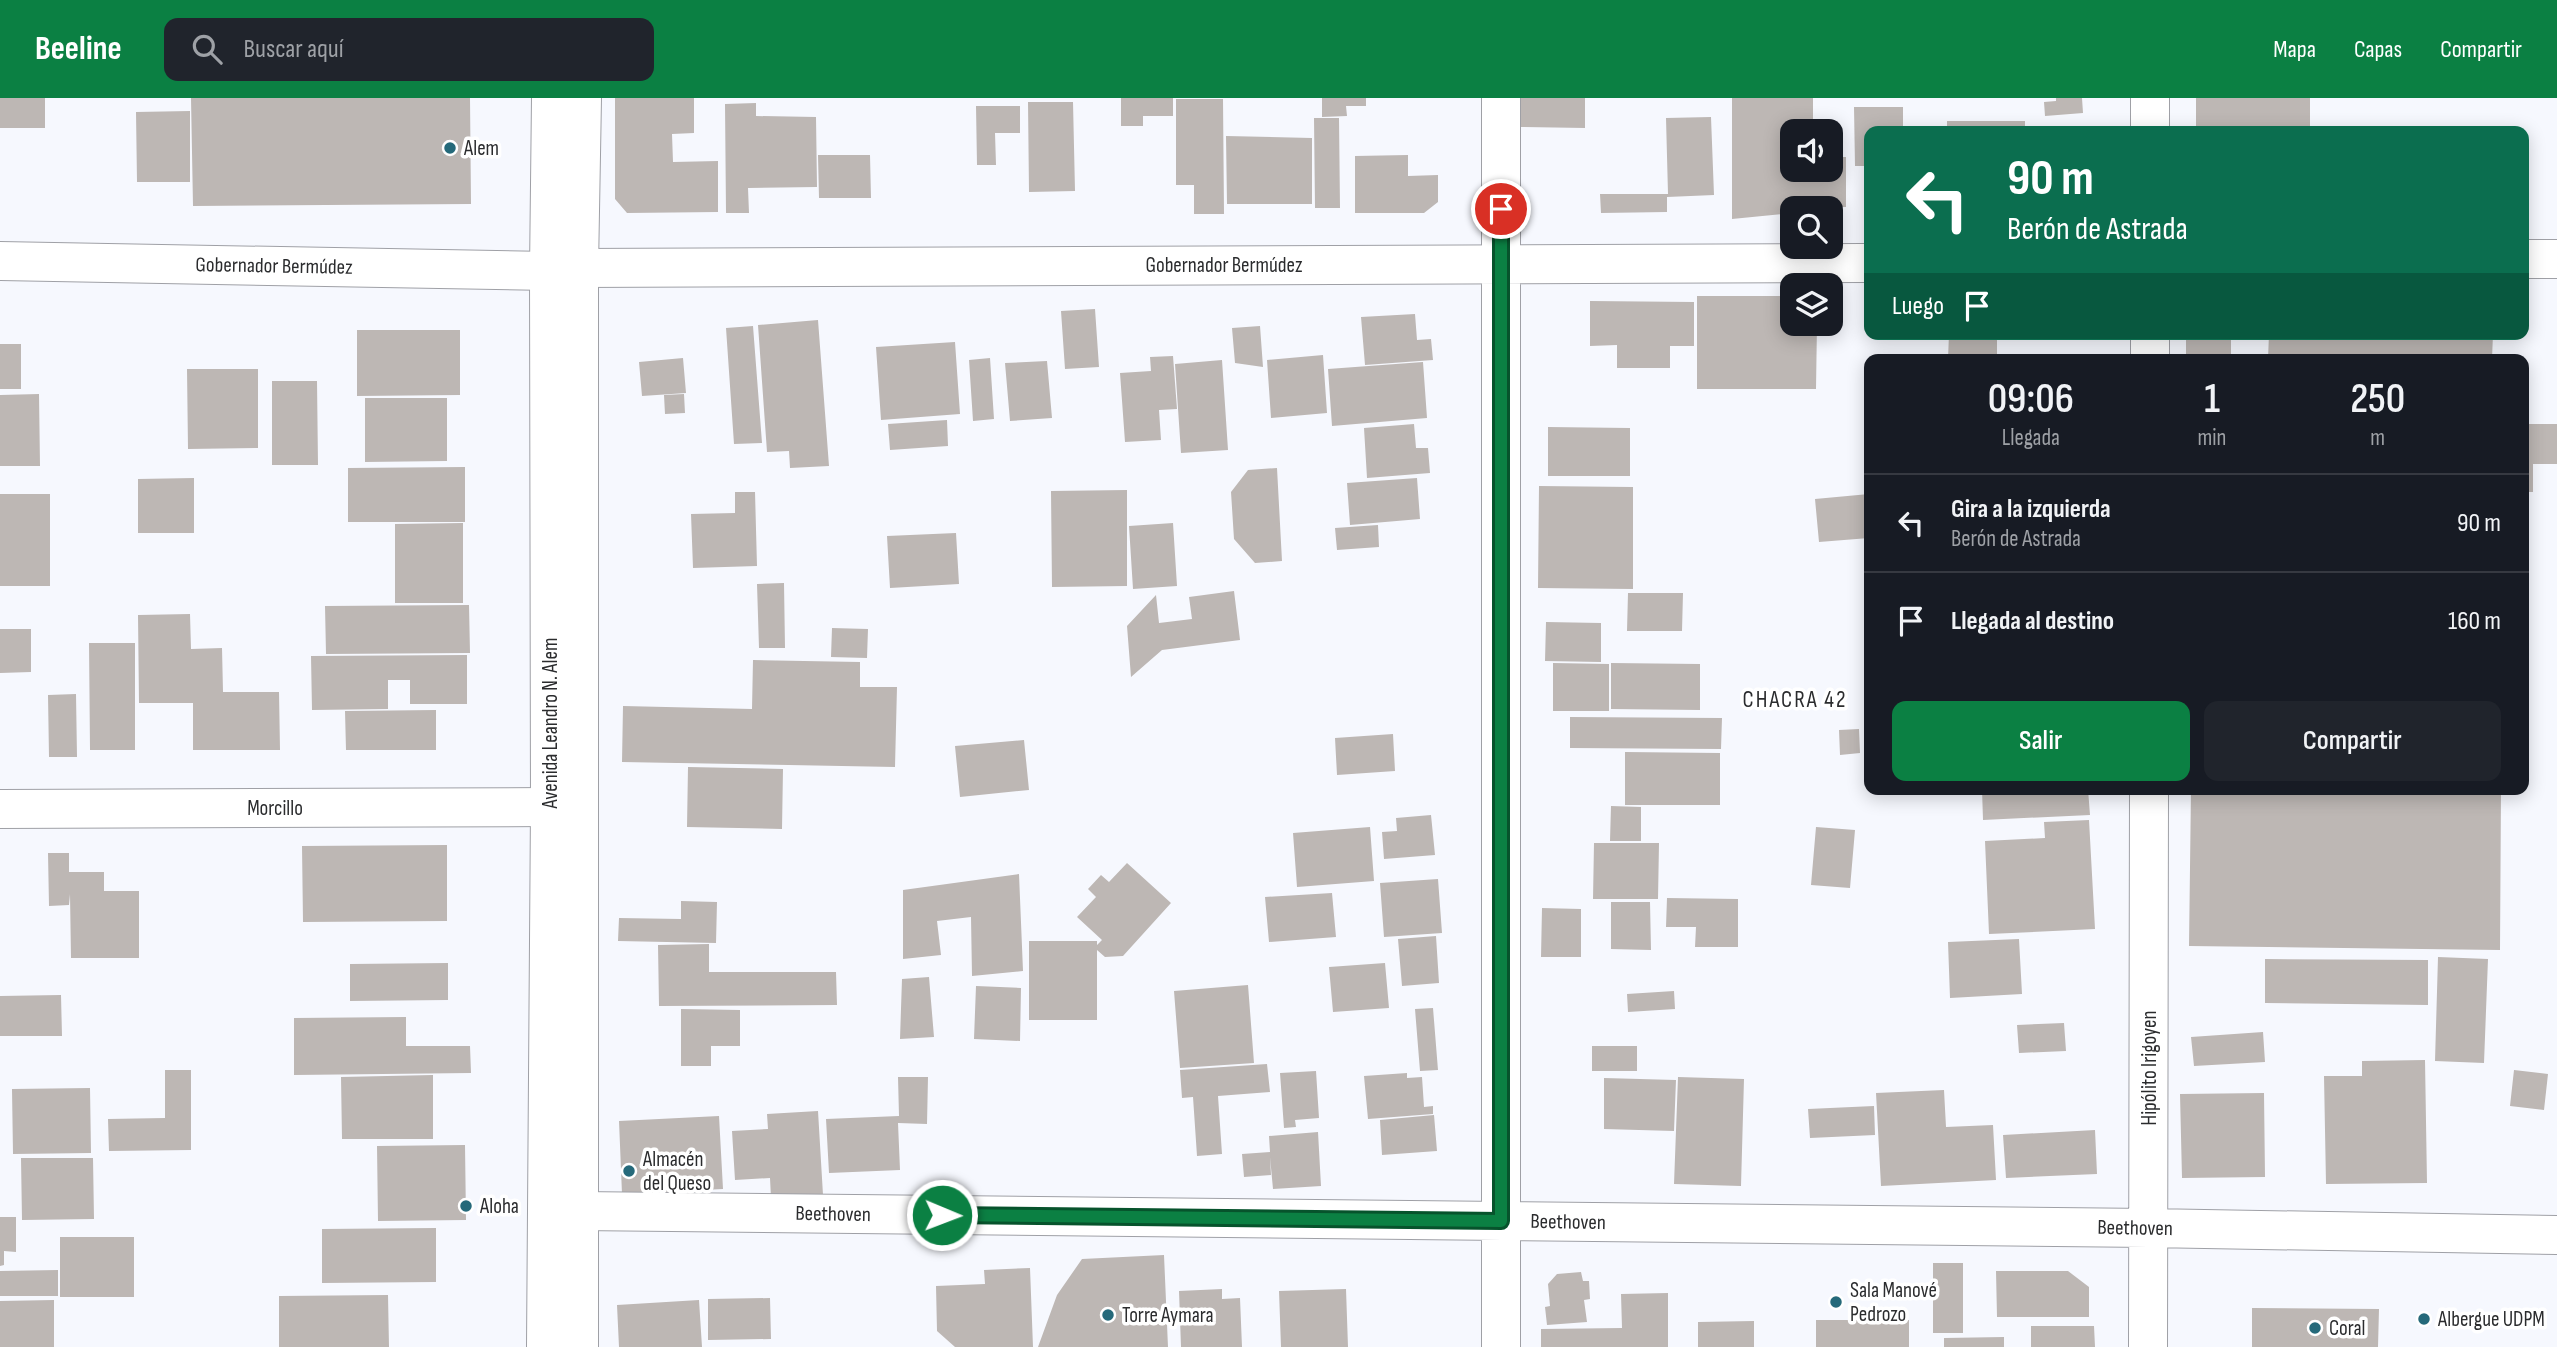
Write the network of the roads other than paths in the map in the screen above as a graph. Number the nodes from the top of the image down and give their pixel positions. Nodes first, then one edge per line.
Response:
1 (551, 98) edge
2 (582, 98) edge
3 (1501, 98) edge
4 (2150, 98) edge
5 (2150, 126) edge
6 (2529, 259) edge
7 (2557, 259) edge
8 (0, 261) edge
9 (1864, 263) edge
10 (1501, 264) junction
11 (564, 269) junction
12 (2149, 795) edge
13 (551, 807) junction
14 (0, 809) edge
15 (579, 1211) junction
16 (1501, 1221) junction
17 (2149, 1228) junction
18 (2557, 1236) edge
19 (546, 1347) edge
20 (579, 1347) edge
21 (1501, 1347) edge
22 (2148, 1347) edge

1 - 11 street, Avenida Leandro N. Alem
2 - 11 street, Avenida Leandro N. Alem
3 - 10 street
4 - 5 street
6 - 7 street
8 - 11 street, Gobernador Bermúdez
9 - 10 street, Gobernador Bermúdez
10 - 11 street, Gobernador Bermúdez
10 - 16 street
11 - 13 street, Avenida Leandro N. Alem
11 - 15 street, Avenida Leandro N. Alem
12 - 17 street, Hipólito Irigoyen
13 - 14 street, Morcillo
13 - 19 street, Avenida Leandro N. Alem
15 - 16 street, Beethoven
15 - 20 street, Avenida Leandro N. Alem
16 - 17 street, Beethoven
16 - 21 street
17 - 18 street, Beethoven
17 - 22 street, Hipólito Irigoyen

